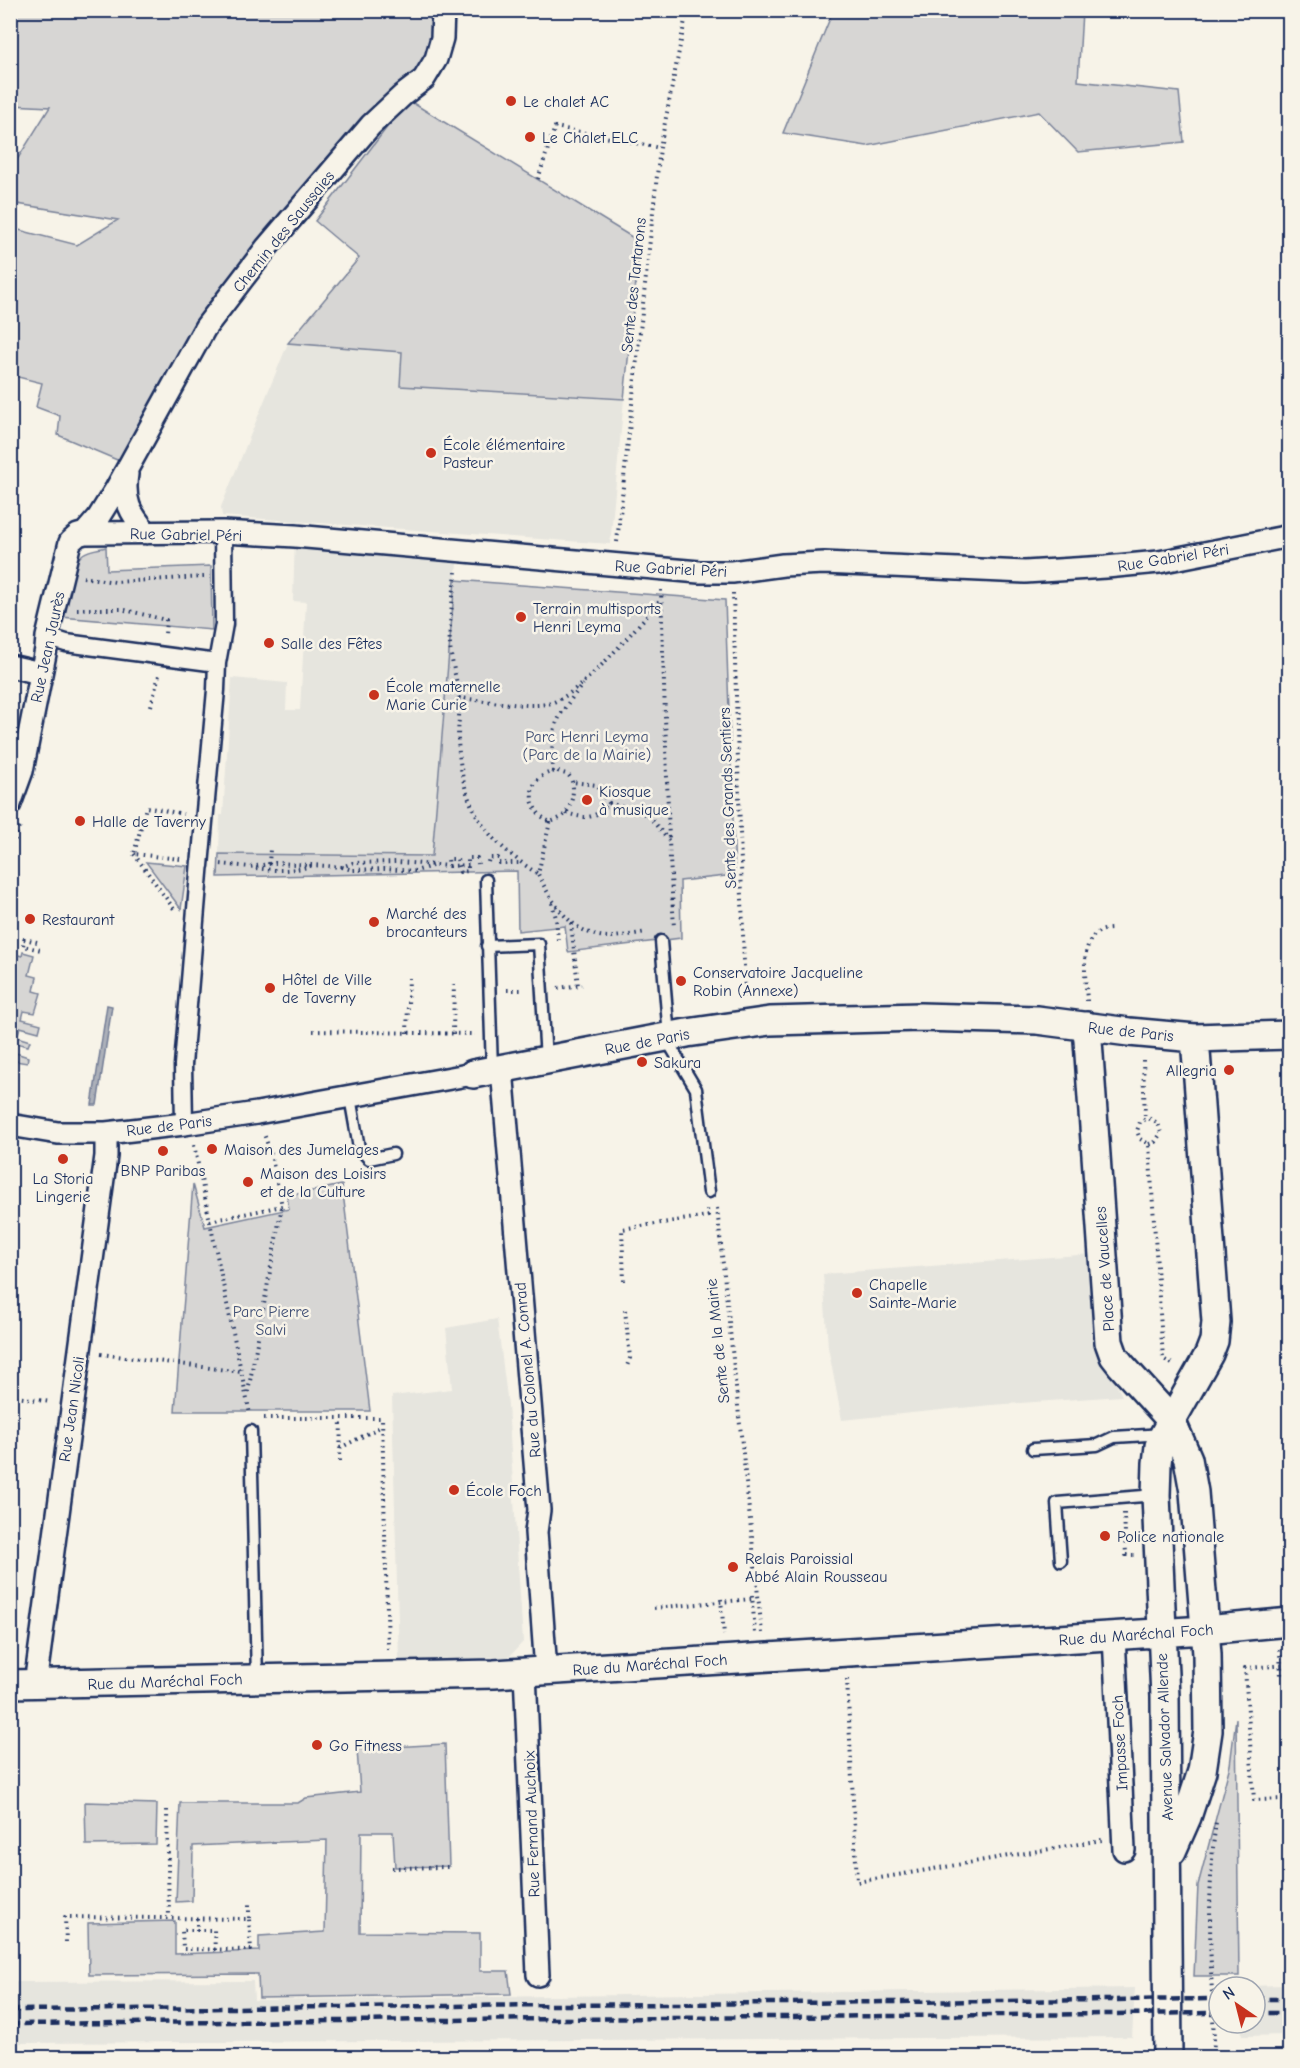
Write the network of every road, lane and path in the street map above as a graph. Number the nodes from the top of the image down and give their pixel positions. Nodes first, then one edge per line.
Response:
1 (16, 10) edge
2 (443, 10) edge
3 (687, 10) edge
4 (10, 36) edge
5 (660, 148) junction
6 (538, 179) dead end
7 (129, 465) junction
8 (223, 532) junction
9 (85, 533) junction
10 (147, 533) junction
11 (1290, 536) edge
12 (458, 551) junction
13 (615, 565) junction
14 (663, 569) junction
15 (224, 571) junction
16 (732, 572) junction
17 (80, 588) dead end
18 (78, 599) dead end
19 (660, 602) junction
20 (47, 637) junction
21 (164, 654) junction
22 (217, 663) junction
23 (10, 666) edge
24 (40, 673) junction
25 (589, 676) junction
26 (459, 698) junction
27 (151, 706) dead end
28 (553, 772) junction
29 (573, 782) junction
30 (609, 803) junction
31 (10, 804) edge
32 (566, 813) junction
33 (204, 818) junction
34 (550, 822) junction
35 (669, 841) junction
36 (270, 849) dead end
37 (134, 854) junction
38 (520, 863) junction
39 (200, 864) junction
40 (269, 864) junction
41 (313, 865) junction
42 (436, 865) junction
43 (250, 867) junction
44 (342, 867) junction
45 (478, 871) dead end
46 (538, 874) junction
47 (487, 875) joint
48 (552, 902) junction
49 (571, 923) junction
50 (1111, 929) dead end
51 (194, 936) junction
52 (660, 936) junction
53 (37, 942) dead end
54 (539, 944) junction
55 (487, 945) junction
56 (41, 950) dead end
57 (409, 978) dead end
58 (454, 981) dead end
59 (578, 986) dead end
60 (745, 1024) junction
61 (1087, 1026) junction
62 (313, 1032) dead end
63 (407, 1033) junction
64 (1141, 1033) junction
65 (453, 1034) junction
66 (490, 1035) junction
67 (1290, 1035) edge
68 (669, 1037) junction
69 (1196, 1038) junction
70 (546, 1060) junction
71 (489, 1071) junction
72 (350, 1097) junction
73 (256, 1113) junction
74 (1145, 1119) junction
75 (188, 1124) junction
76 (10, 1125) edge
77 (106, 1132) junction
78 (1149, 1144) junction
79 (393, 1154) dead end
80 (709, 1192) junction
81 (282, 1206) junction
82 (210, 1221) junction
83 (624, 1281) dead end
84 (625, 1310) dead end
85 (80, 1351) junction
86 (627, 1366) dead end
87 (242, 1372) junction
88 (1195, 1378) junction
89 (247, 1395) junction
90 (10, 1396) edge
91 (71, 1405) junction
92 (251, 1418) dead end
93 (262, 1418) dead end
94 (341, 1419) junction
95 (382, 1426) junction
96 (1168, 1427) junction
97 (251, 1431) dead end
98 (340, 1448) junction
99 (1033, 1449) dead end
100 (340, 1461) dead end
101 (1156, 1495) junction
102 (1123, 1498) junction
103 (1139, 1555) dead end
104 (1061, 1561) dead end
105 (722, 1601) junction
106 (654, 1608) dead end
107 (1290, 1622) edge
108 (1205, 1630) junction
109 (1161, 1632) junction
110 (1114, 1635) junction
111 (846, 1652) junction
112 (761, 1658) junction
113 (726, 1659) junction
114 (1290, 1665) edge
115 (535, 1672) junction
116 (389, 1675) junction
117 (257, 1679) junction
118 (22, 1685) edge
119 (1286, 1807) dead end
120 (167, 1810) dead end
121 (1217, 1811) dead end
122 (1124, 1843) joint
123 (448, 1866) dead end
124 (1167, 1867) junction
125 (392, 1869) dead end
126 (249, 1900) dead end
127 (169, 1918) junction
128 (197, 1918) junction
129 (249, 1918) junction
130 (197, 1930) junction
131 (66, 1942) dead end
132 (215, 1950) junction
133 (538, 1975) dead end
134 (1168, 2058) edge
135 (1213, 2058) edge

1 - 4 path
2 - 7 street, Chemin des Saussaies
3 - 5 path, Sente des Tartarons
5 - 6 path
5 - 13 path, Sente des Tartarons
7 - 9 street, Chemin des Saussaies
7 - 10 street, Chemin des Saussaies
8 - 10 street, Rue Gabriel Péri
8 - 12 street, Rue Gabriel Péri
8 - 15 street
9 - 10 street, Rue Gabriel Péri
9 - 20 street, Rue Jean Jaurès
11 - 16 street, Rue Gabriel Péri
12 - 13 street, Rue Gabriel Péri
12 - 26 path
13 - 14 street, Rue Gabriel Péri
14 - 16 street, Rue Gabriel Péri
14 - 19 path
15 - 17 path
15 - 22 street
16 - 60 path, Sente des Grands Sentiers
18 - 21 path
19 - 25 path
19 - 35 path
20 - 21 street
20 - 24 street, Rue Jean Jaurès
21 - 22 street
21 - 27 path
22 - 33 street
23 - 24 street
24 - 31 street, Rue Jean Jaurès
25 - 26 path
25 - 28 path
26 - 38 path
28 - 29 path
28 - 34 path
29 - 30 path
29 - 32 path
30 - 32 path
30 - 35 path
32 - 34 path
33 - 37 path
33 - 39 street
34 - 46 path
35 - 52 path
36 - 40 path
37 - 39 path
37 - 51 path
38 - 46 path
38 - 47 path
39 - 43 path
39 - 51 street
40 - 41 path
40 - 43 path
41 - 43 path
41 - 44 path
42 - 44 path
42 - 44 path
42 - 45 path
46 - 48 path
47 - 55 lane
48 - 49 path
48 - 54 path
49 - 52 path
49 - 59 path
50 - 61 path
51 - 75 street
52 - 68 lane
53 - 56 path
54 - 55 lane
54 - 70 lane
55 - 66 lane
57 - 63 path
58 - 65 path
60 - 61 street, Rue de Paris
60 - 68 street, Rue de Paris
61 - 64 street, Rue de Paris
61 - 96 street, Place de Vaucelles
62 - 63 path
63 - 65 path
64 - 69 street, Rue de Paris
64 - 74 path
65 - 66 path
66 - 71 lane
67 - 69 street, Rue de Paris
68 - 70 street, Rue de Paris
68 - 80 lane
69 - 88 street
70 - 71 street, Rue de Paris
71 - 72 street, Rue de Paris
71 - 115 street, Rue du Colonel A. Conrad
72 - 73 street, Rue de Paris
72 - 79 lane
73 - 75 street, Rue de Paris
73 - 81 path
74 - 78 path
74 - 78 path
75 - 77 street, Rue de Paris
75 - 82 path
76 - 77 street, Rue de Paris
77 - 85 street, Rue Jean Nicoli
78 - 88 path
80 - 83 path
80 - 112 path, Sente de la Mairie
81 - 82 path
81 - 89 path
82 - 87 path
84 - 86 path
85 - 87 path
85 - 91 street, Rue Jean Nicoli
87 - 89 path
88 - 96 street
89 - 92 path
90 - 91 path
91 - 118 street, Rue Jean Nicoli
93 - 94 path
94 - 95 path
94 - 98 path
95 - 98 path
95 - 116 path
96 - 99 lane
96 - 101 street, Avenue Salvador Allende
96 - 108 street, Avenue Salvador Allende
97 - 117 lane
98 - 100 path
101 - 102 lane
101 - 109 street, Avenue Salvador Allende
102 - 103 path
102 - 104 lane
105 - 106 path
105 - 112 path
105 - 113 path
107 - 108 street, Rue du Maréchal Foch
108 - 109 street, Rue du Maréchal Foch
108 - 124 street, Avenue Salvador Allende
109 - 110 street, Rue du Maréchal Foch
109 - 124 street, Avenue Salvador Allende
110 - 111 street, Rue du Maréchal Foch
110 - 122 street, Impasse Foch
111 - 112 street, Rue du Maréchal Foch
111 - 122 path
112 - 113 street, Rue du Maréchal Foch
113 - 115 street, Rue du Maréchal Foch
114 - 119 path
115 - 116 street, Rue du Maréchal Foch
115 - 133 street, Rue Fernand Auchoix
116 - 117 street, Rue du Maréchal Foch
117 - 118 street, Rue du Maréchal Foch
120 - 127 path
121 - 135 path
123 - 125 path
124 - 134 street, Avenue Salvador Allende
126 - 129 path
127 - 128 path
127 - 131 path
128 - 129 path
128 - 130 path
129 - 132 path
130 - 132 path
130 - 132 path

